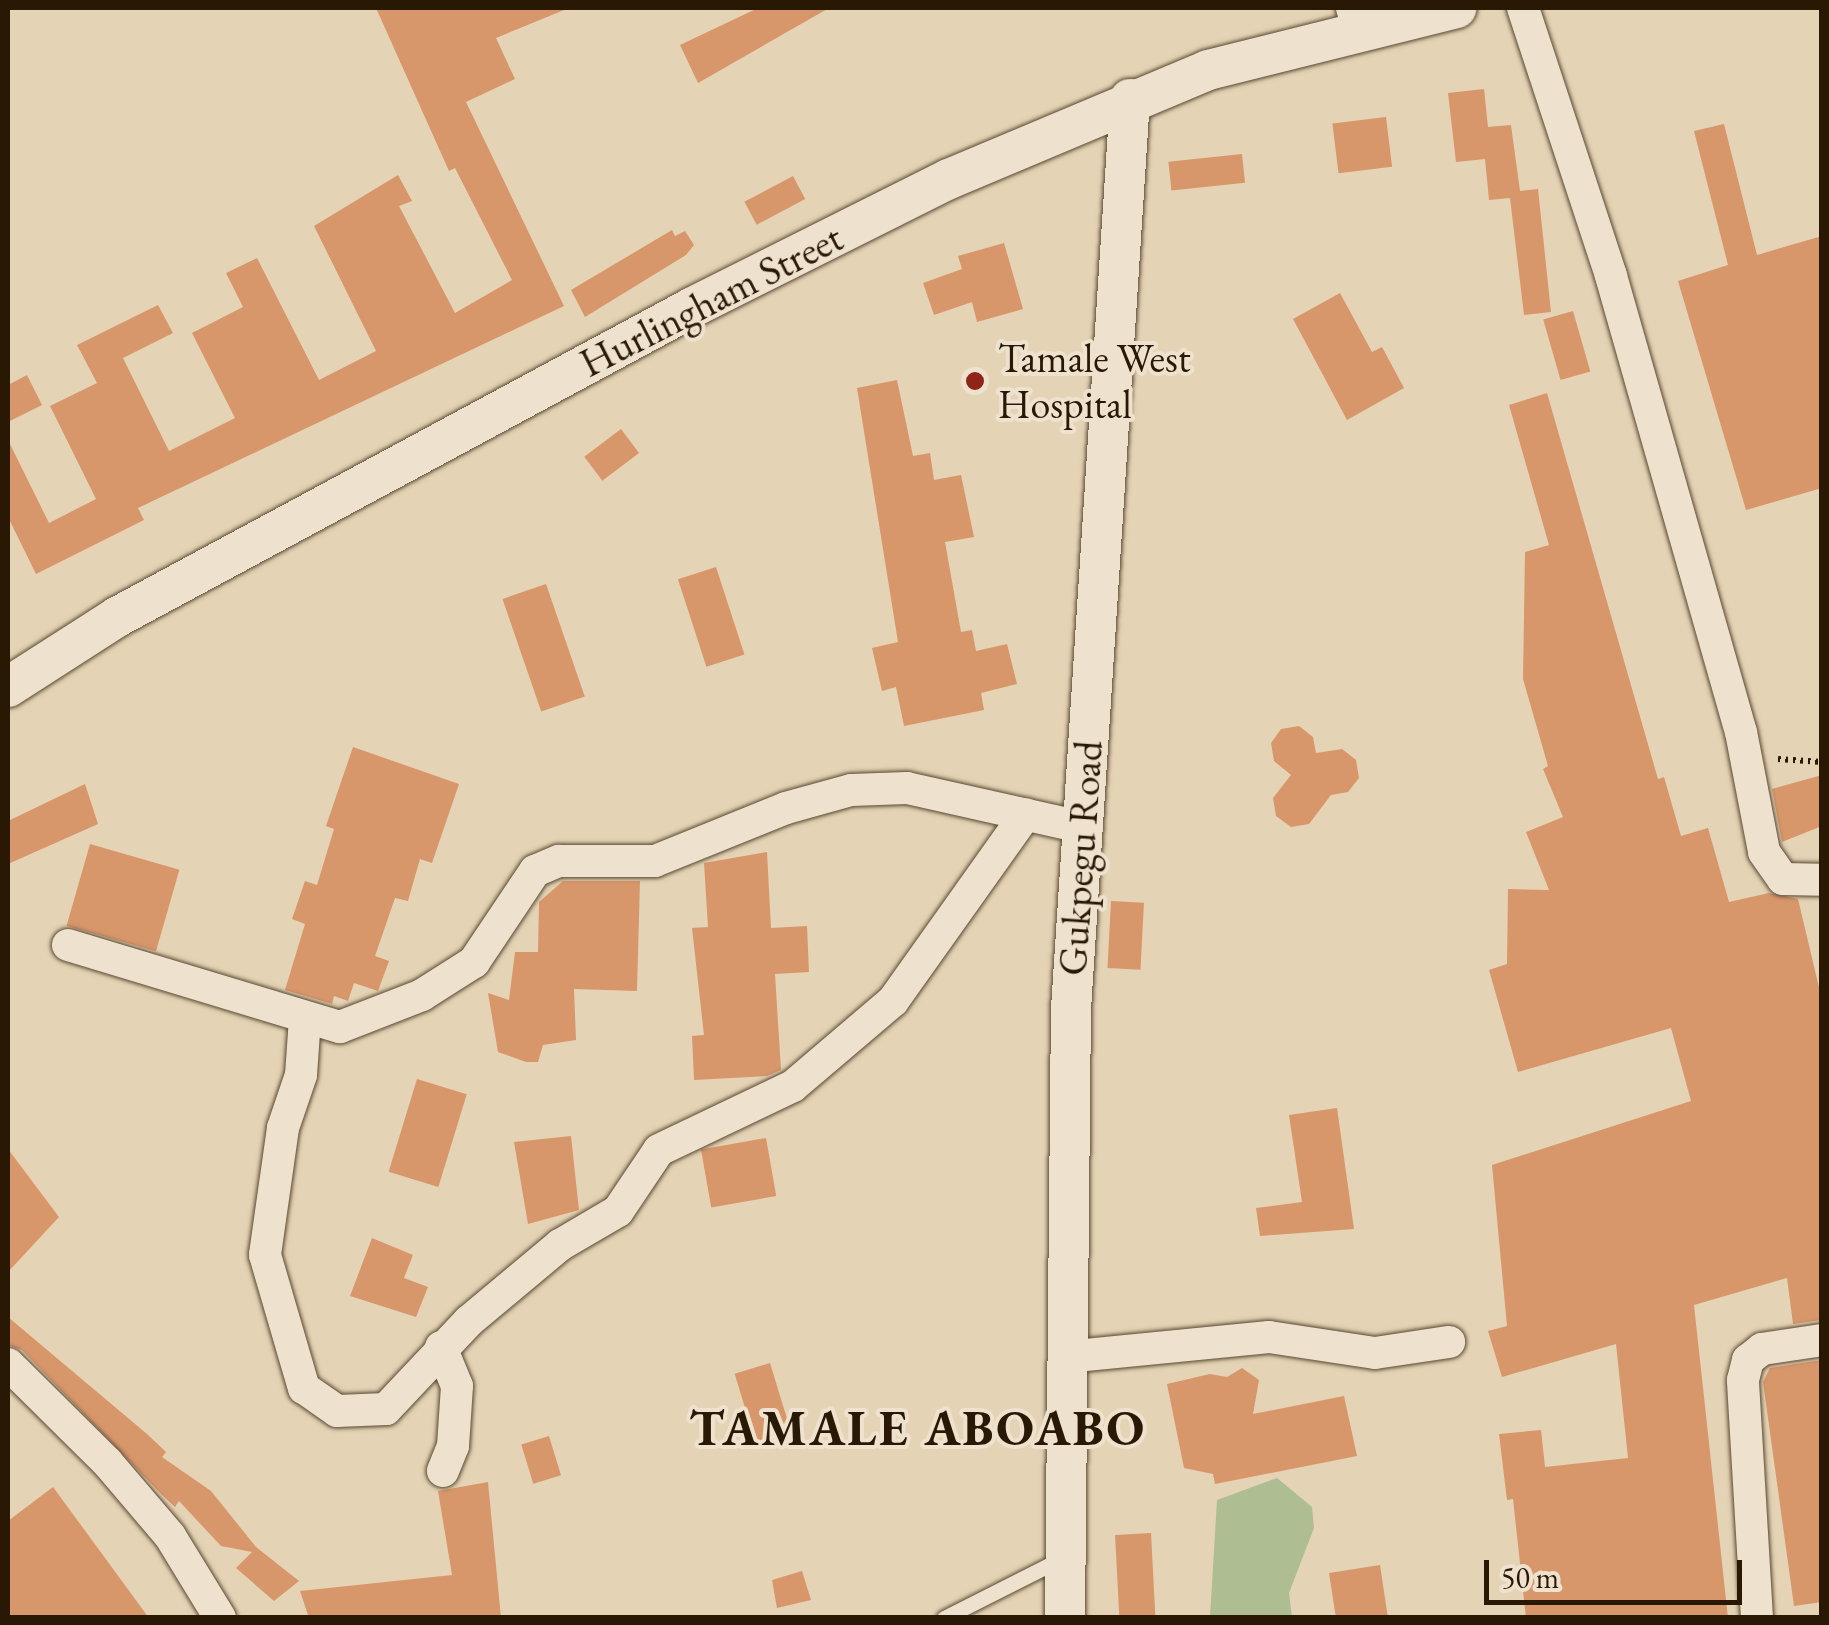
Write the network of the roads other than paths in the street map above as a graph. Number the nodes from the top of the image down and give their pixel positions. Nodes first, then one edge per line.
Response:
1 (1456, 8) edge
2 (1523, 8) edge
3 (1356, 20) edge
4 (1130, 99) junction
5 (8, 687) edge
6 (1026, 814) junction
7 (1082, 827) junction
8 (1822, 880) edge
9 (68, 945) dead end
10 (305, 1018) junction
11 (1822, 1340) edge
12 (1449, 1342) dead end
13 (441, 1346) junction
14 (1064, 1357) junction
15 (8, 1364) edge
16 (442, 1470) dead end
17 (1063, 1558) junction
18 (220, 1618) edge
19 (944, 1618) edge
20 (1064, 1618) edge
21 (1756, 1618) edge

1 - 3 street, Hurlingham Street
2 - 8 street
3 - 4 street, Hurlingham Street
4 - 5 street, Hurlingham Street
4 - 7 street, Gukpegu Road
6 - 7 street
6 - 10 street
6 - 13 street
7 - 14 street, Gukpegu Road
9 - 10 street
10 - 13 street
11 - 21 street
12 - 14 street
13 - 16 street
14 - 17 street, Gukpegu Road
15 - 18 street
17 - 19 lane
17 - 20 street, Gukpegu Road

